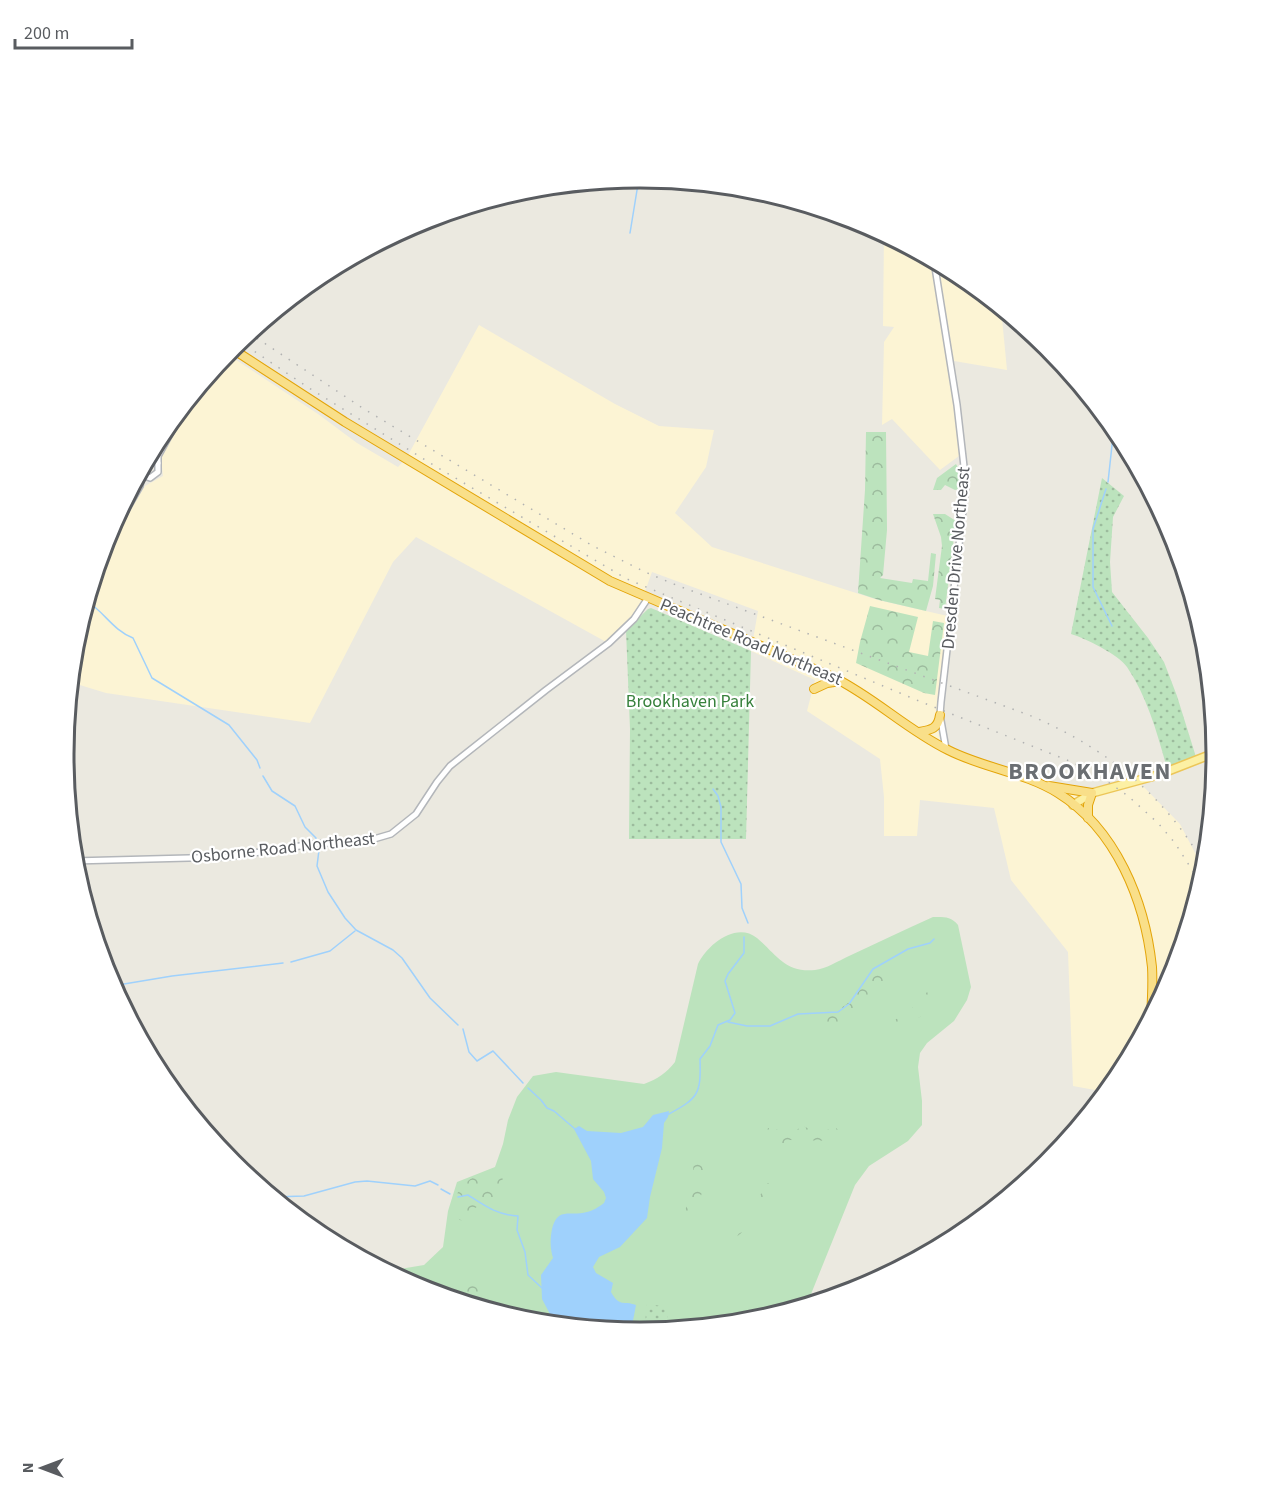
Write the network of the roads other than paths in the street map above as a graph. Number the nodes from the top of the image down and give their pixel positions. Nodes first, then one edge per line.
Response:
1 (936, 272) edge
2 (239, 354) edge
3 (158, 458) edge
4 (158, 463) joint
5 (147, 475) edge
6 (648, 598) junction
7 (841, 681) junction
8 (814, 689) dead end
9 (940, 715) junction
10 (919, 732) junction
11 (946, 750) junction
12 (1206, 756) edge
13 (1042, 785) junction
14 (1092, 793) junction
15 (1073, 805) junction
16 (1088, 818) junction
17 (83, 861) edge
18 (1151, 998) edge

1 - 9 street, Dresden Drive Northeast
2 - 6 highway, Peachtree Road Northeast
3 - 4 street
4 - 5 street
6 - 7 highway, Peachtree Road Northeast
6 - 17 street, Osborne Road Northeast
7 - 8 highway
7 - 10 highway, Peachtree Road Northeast
9 - 10 highway
9 - 11 street, Dresden Drive Northeast
10 - 11 highway, Peachtree Road Northeast
11 - 13 highway, Peachtree Road Northeast
12 - 14 main road
13 - 14 highway
13 - 15 highway, Peachtree Road Northeast
14 - 15 main road
14 - 16 highway
15 - 16 highway, Peachtree Road Northeast
16 - 18 highway, Peachtree Road Northeast

